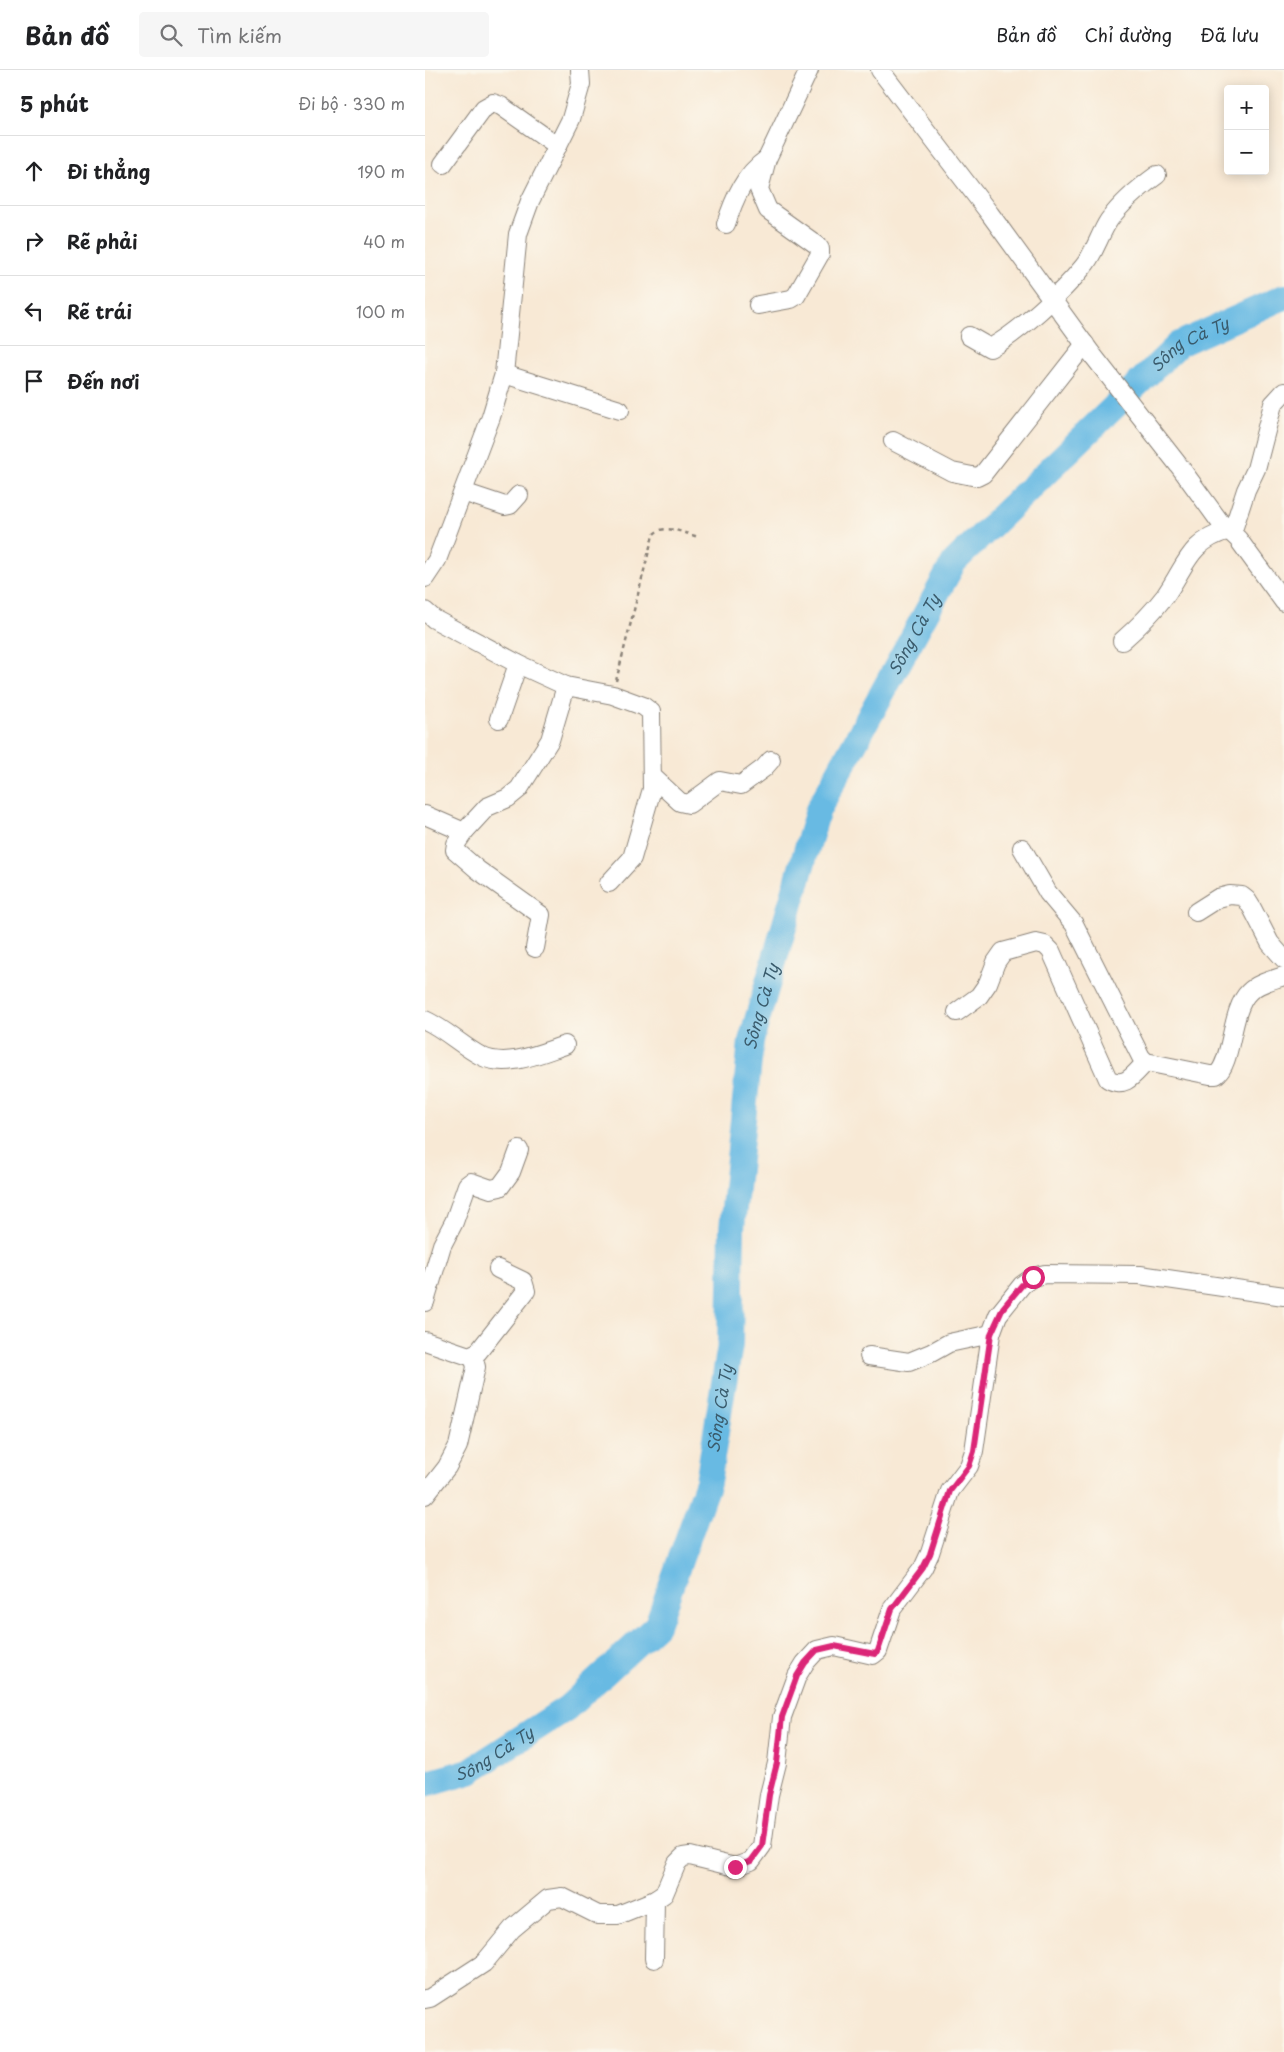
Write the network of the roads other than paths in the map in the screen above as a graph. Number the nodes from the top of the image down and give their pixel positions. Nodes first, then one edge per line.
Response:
1 (580, 70) edge
2 (809, 70) edge
3 (880, 70) edge
4 (558, 146) junction
5 (767, 159) junction
6 (443, 164) dead end
7 (1157, 175) dead end
8 (726, 224) dead end
9 (1052, 299) junction
10 (758, 305) dead end
11 (969, 336) dead end
12 (1088, 349) junction
13 (504, 374) junction
14 (1284, 392) edge
15 (620, 410) dead end
16 (893, 441) dead end
17 (463, 492) junction
18 (519, 495) dead end
19 (1230, 531) junction
20 (425, 578) edge
21 (1284, 602) edge
22 (425, 612) edge
23 (1123, 641) dead end
24 (518, 664) junction
25 (566, 686) junction
26 (499, 720) dead end
27 (771, 760) dead end
28 (653, 777) junction
29 (425, 815) edge
30 (464, 832) junction
31 (1022, 848) dead end
32 (609, 883) dead end
33 (1196, 912) dead end
34 (535, 948) dead end
35 (1284, 959) edge
36 (1284, 976) edge
37 (957, 1012) dead end
38 (425, 1020) edge
39 (565, 1045) dead end
40 (1146, 1062) junction
41 (519, 1150) dead end
42 (498, 1269) dead end
43 (1284, 1296) edge
44 (425, 1302) edge
45 (991, 1334) junction
46 (425, 1341) edge
47 (473, 1356) junction
48 (869, 1356) dead end
49 (425, 1495) edge
50 (655, 1900) junction
51 (654, 1959) dead end
52 (425, 1999) edge

1 - 4 street
2 - 5 street
3 - 9 street
4 - 6 street
4 - 13 street
5 - 8 street
5 - 10 street
7 - 9 street
9 - 11 street
9 - 12 street
12 - 16 street
12 - 19 street
13 - 15 street
13 - 17 street
14 - 19 street
17 - 18 street
17 - 20 street
19 - 21 street
19 - 23 street
22 - 24 street
24 - 25 street
24 - 26 street
25 - 28 street
25 - 30 street
27 - 28 street
28 - 32 street
29 - 30 street
30 - 34 street
31 - 40 street
33 - 35 street
36 - 40 street
37 - 40 street
38 - 39 street
41 - 44 street
42 - 47 street
43 - 45 street
45 - 48 street
45 - 50 street
46 - 47 street
47 - 49 street
50 - 51 street
50 - 52 street

